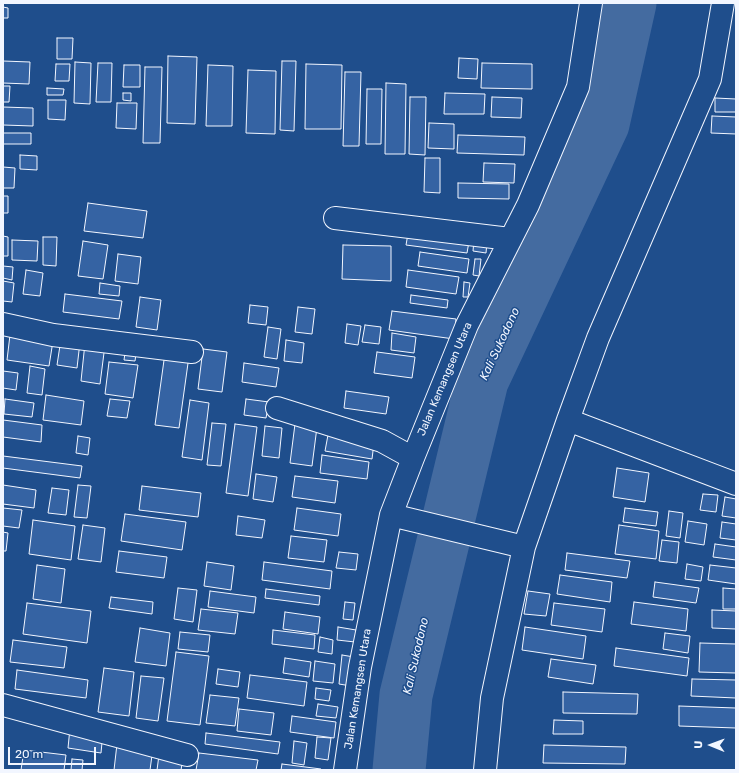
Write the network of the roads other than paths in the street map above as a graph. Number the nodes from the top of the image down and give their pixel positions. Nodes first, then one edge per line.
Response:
1 (591, 3) edge
2 (722, 3) edge
3 (335, 218) dead end
4 (510, 239) junction
5 (3, 324) edge
6 (192, 352) dead end
7 (277, 408) dead end
8 (568, 420) junction
9 (412, 458) junction
10 (736, 484) edge
11 (391, 515) junction
12 (524, 547) junction
13 (3, 705) edge
14 (187, 755) dead end
15 (345, 770) edge
16 (485, 770) edge

1 - 4 street, Jalan Kemangsen Utara
2 - 8 street
3 - 4 street
4 - 9 street, Jalan Kemangsen Utara
5 - 6 street
7 - 9 street
8 - 10 street
8 - 12 street
9 - 11 street, Jalan Kemangsen Utara
11 - 12 street
11 - 15 street, Jalan Kemangsen Utara
12 - 16 street
13 - 14 street

